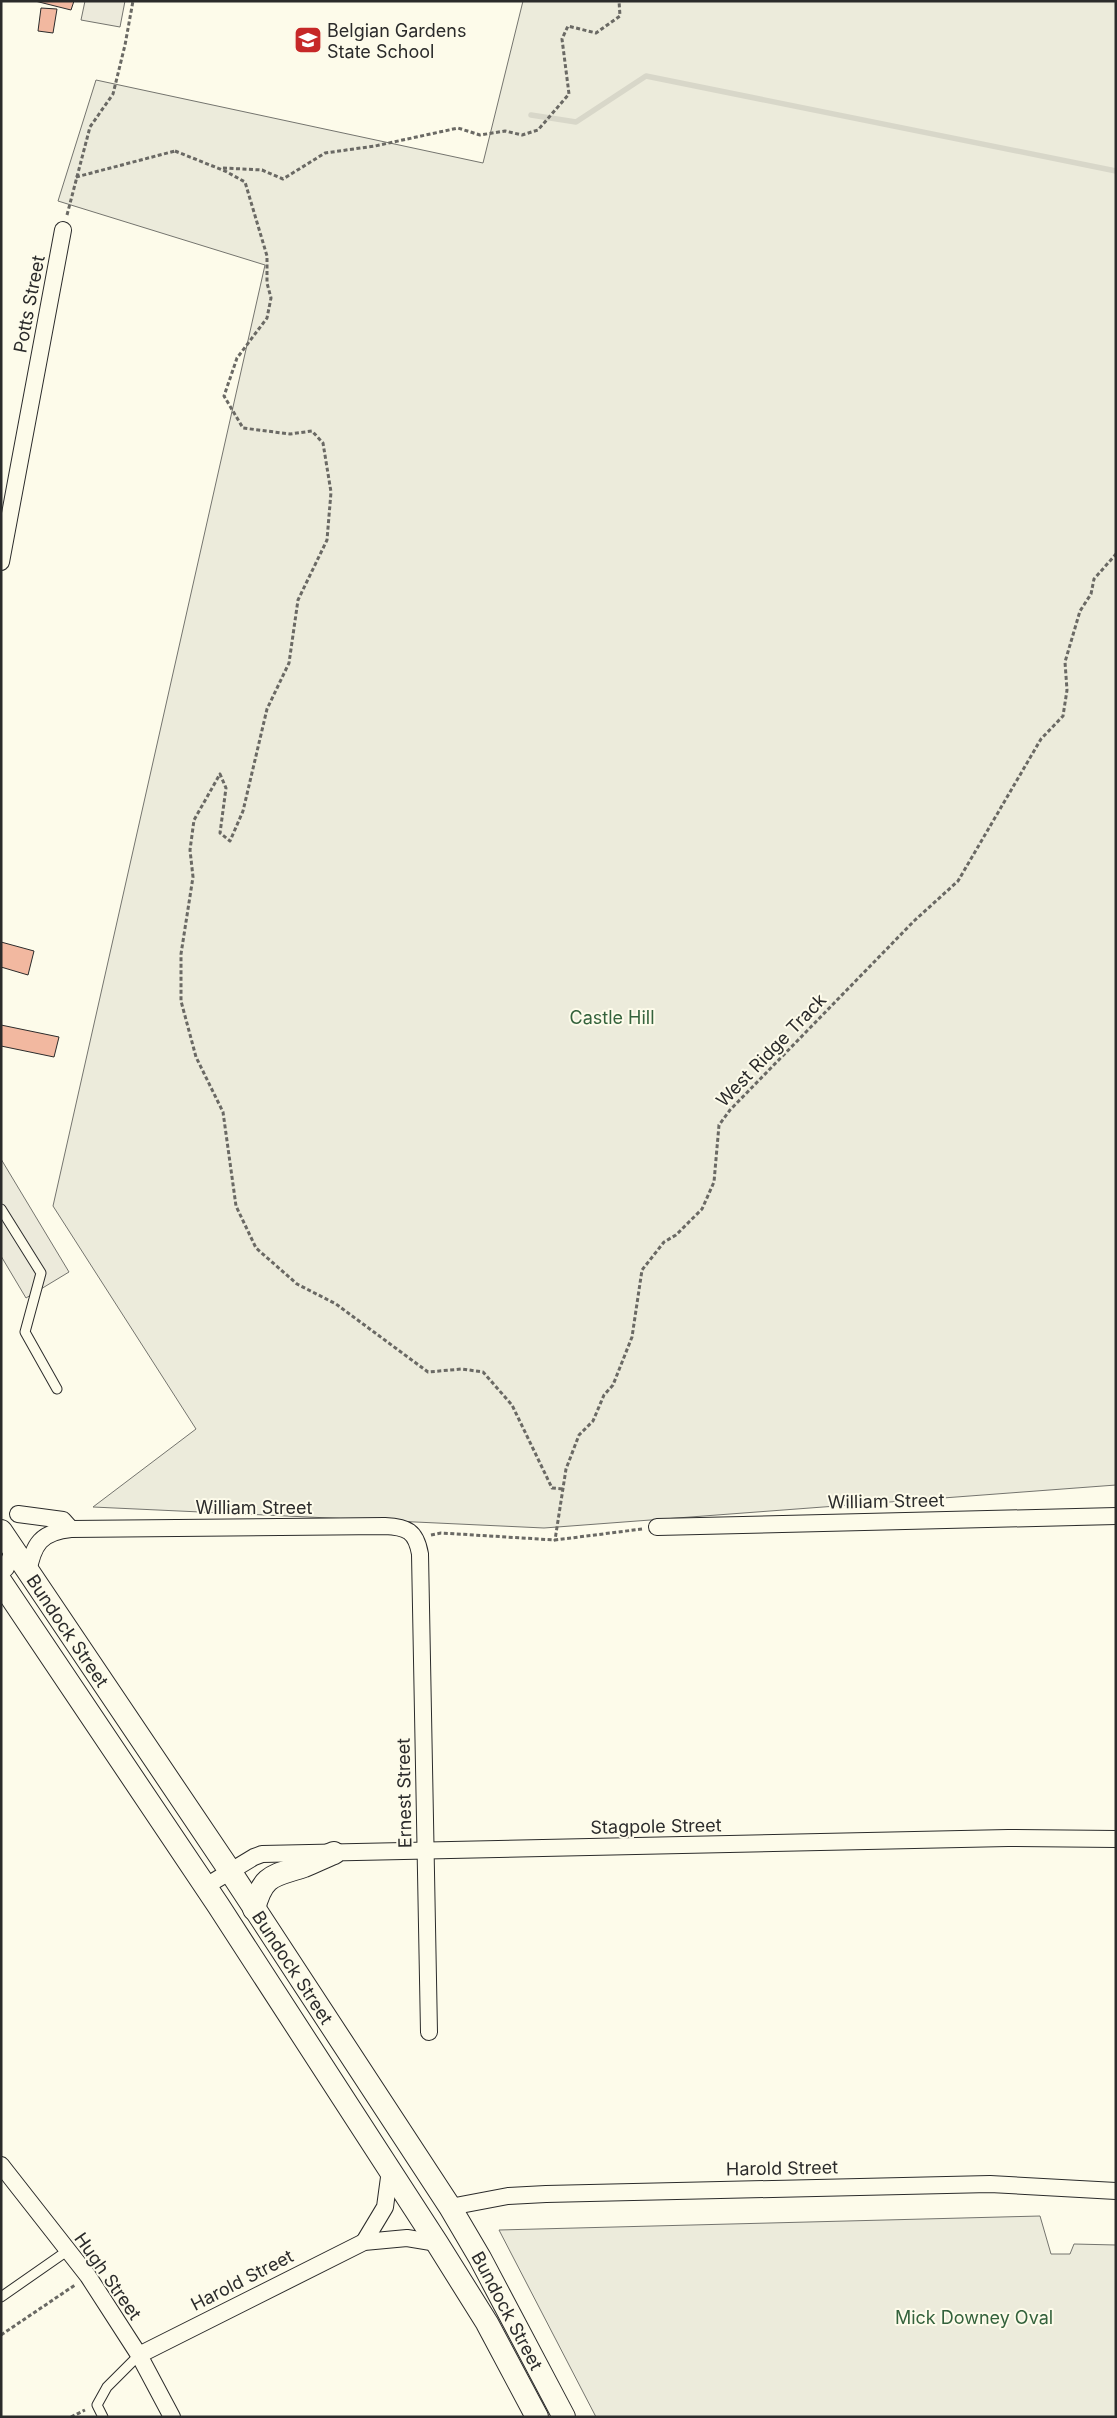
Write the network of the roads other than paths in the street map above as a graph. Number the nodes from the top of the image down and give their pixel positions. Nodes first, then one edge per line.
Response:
1 (63, 230) road end
2 (4, 527) edge
3 (1, 562) edge
4 (1, 1209) edge
5 (57, 1389) dead end
6 (18, 1514) dead end
7 (1116, 1516) edge
8 (657, 1527) road end
9 (71, 1529) junction
10 (1, 1532) edge
11 (13, 1550) junction
12 (420, 1554) joint
13 (1, 1573) edge
14 (28, 1573) junction
15 (1, 1582) edge
16 (1116, 1839) edge
17 (425, 1851) junction
18 (334, 1853) junction
19 (230, 1871) junction
20 (206, 1886) junction
21 (254, 1909) junction
22 (429, 2032) dead end
23 (1, 2165) edge
24 (390, 2170) junction
25 (1116, 2190) edge
26 (450, 2207) junction
27 (364, 2242) junction
28 (438, 2243) junction
29 (67, 2251) junction
30 (1, 2297) edge
31 (139, 2355) junction
32 (103, 2417) edge
33 (172, 2417) edge
34 (537, 2417) edge
35 (564, 2417) edge

1 - 2 street, Potts Street
2 - 3 street, Potts Street
4 - 5 lane
6 - 9 street, William Street
7 - 8 street, William Street
9 - 12 street, William Street
9 - 14 street, William Street
10 - 11 main road, Bundock Street
11 - 13 street
11 - 14 main road, Bundock Street
12 - 17 street, Ernest Street
14 - 19 main road, Bundock Street
15 - 20 main road, Bundock Street
16 - 17 street, Stagpole Street
17 - 18 street, Stagpole Street
17 - 22 street, Ernest Street
18 - 19 street, Stagpole Street
18 - 21 main road
19 - 20 street, Stagpole Street
19 - 21 main road, Bundock Street
20 - 24 main road, Bundock Street
21 - 26 main road, Bundock Street
23 - 29 street, Hugh Street
24 - 27 street
24 - 28 main road, Bundock Street
25 - 26 street, Harold Street
26 - 35 main road, Bundock Street
27 - 28 street, Harold Street
27 - 31 street, Harold Street
28 - 34 main road, Bundock Street
29 - 30 lane
29 - 31 street, Hugh Street
31 - 32 lane
31 - 33 street, Hugh Street

